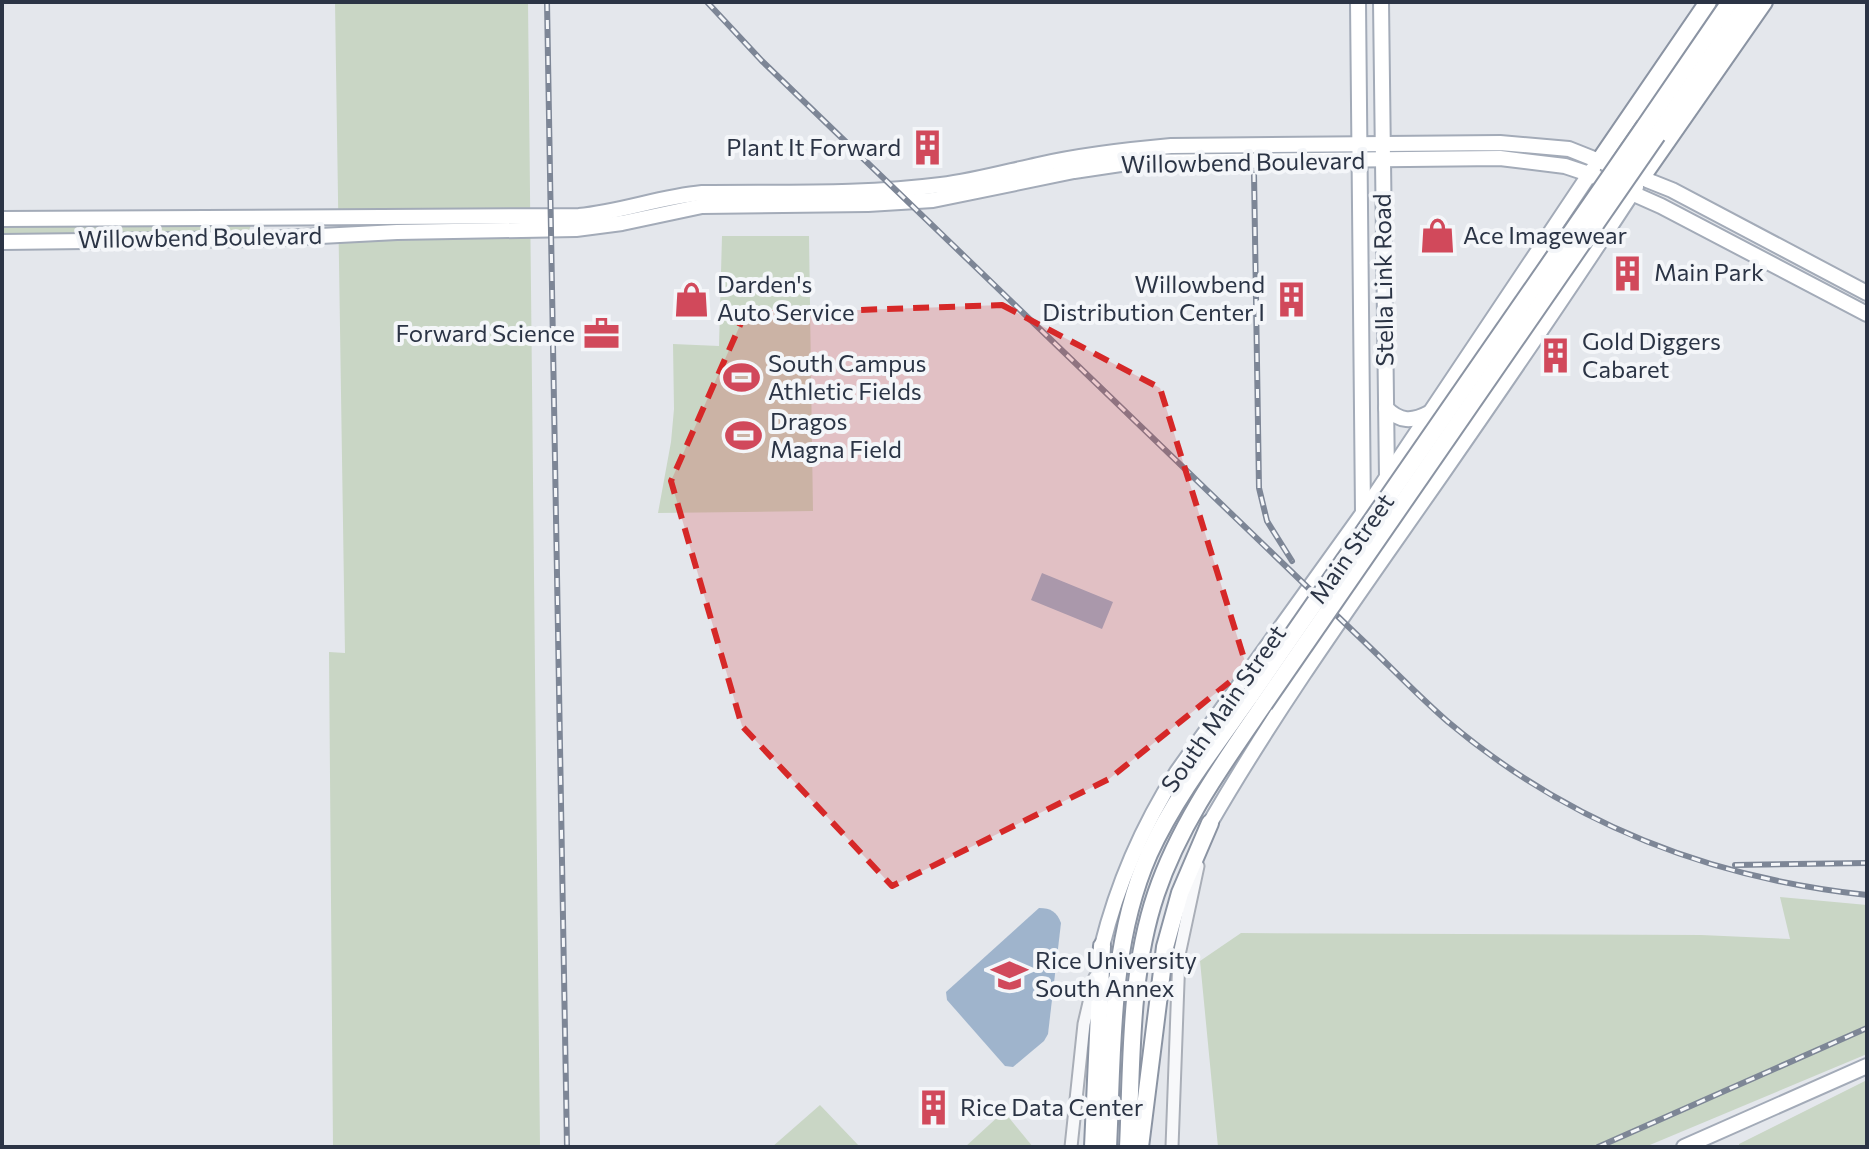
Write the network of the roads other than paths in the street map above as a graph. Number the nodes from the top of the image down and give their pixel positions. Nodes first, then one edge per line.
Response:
1 (1358, 2) edge
2 (1381, 2) edge
3 (1708, 2) edge
4 (1730, 2) edge
5 (1748, 2) edge
6 (1764, 2) edge
7 (1622, 125) junction
8 (1655, 136) junction
9 (1360, 144) junction
10 (1382, 144) junction
11 (1500, 150) junction
12 (1171, 153) junction
13 (1360, 160) junction
14 (1382, 160) junction
15 (1600, 160) junction
16 (1589, 174) junction
17 (1642, 177) junction
18 (1632, 193) junction
19 (1568, 206) junction
20 (109, 217) junction
21 (325, 217) junction
22 (2, 219) edge
23 (397, 225) junction
24 (1608, 228) junction
25 (263, 239) junction
26 (110, 240) junction
27 (2, 242) edge
28 (1848, 284) junction
29 (1867, 293) edge
30 (1840, 300) junction
31 (1867, 314) edge
32 (1362, 344) junction
33 (1385, 344) junction
34 (1386, 408) junction
35 (1430, 412) junction
36 (1387, 477) junction
37 (1363, 513) junction
38 (1333, 556) junction
39 (1383, 559) junction
40 (1369, 578) junction
41 (1258, 700) junction
42 (1210, 823) junction
43 (1102, 946) junction
44 (1867, 1066) edge
45 (1071, 1147) edge
46 (1093, 1147) edge
47 (1108, 1147) edge
48 (1128, 1147) edge
49 (1140, 1147) edge
50 (1172, 1147) edge
51 (1684, 1147) edge

1 - 9 main road, Stella Link Road
2 - 10 main road, Stella Link Road
3 - 7 highway
4 - 8 highway, Main Street
5 - 8 highway, Main Street
6 - 8 highway
7 - 8 highway
7 - 15 highway
8 - 17 highway
8 - 41 highway, Main Street, bridge
9 - 10 main road, Willowbend Boulevard
9 - 12 main road, Willowbend Boulevard
9 - 13 main road, Stella Link Road
10 - 11 main road, Willowbend Boulevard
10 - 14 main road, Stella Link Road
11 - 14 main road, Willowbend Boulevard
11 - 15 main road, Willowbend Boulevard
11 - 16 main road, Willowbend Boulevard
12 - 13 main road, Willowbend Boulevard
12 - 23 main road, Willowbend Boulevard
13 - 14 main road, Willowbend Boulevard
13 - 32 main road, Stella Link Road
14 - 33 main road, Stella Link Road
15 - 16 main road, South Main Street
15 - 17 main road, Willowbend Boulevard
16 - 18 main road, Willowbend Boulevard
16 - 19 main road, South Main Street
17 - 18 main road, South Main Street
17 - 28 main road, Willowbend Boulevard
18 - 24 main road, South Main Street
18 - 30 main road, Willowbend Boulevard
19 - 24 main road
19 - 35 main road, South Main Street
20 - 21 main road, Willowbend Boulevard
20 - 22 main road, Willowbend Boulevard
20 - 26 main road
21 - 23 main road, Willowbend Boulevard
21 - 25 main road
23 - 25 main road, Willowbend Boulevard
24 - 39 main road, South Main Street
25 - 26 main road, Willowbend Boulevard
26 - 27 main road, Willowbend Boulevard
28 - 29 main road, Willowbend Boulevard
28 - 30 main road
30 - 31 main road, Willowbend Boulevard
32 - 33 main road
32 - 37 main road, Stella Link Road
33 - 34 main road, Stella Link Road
34 - 35 main road
34 - 36 main road, Stella Link Road
35 - 36 main road, South Main Street
36 - 37 main road, South Main Street
36 - 39 main road, Stella Link Road
37 - 38 main road, South Main Street
38 - 40 main road
38 - 43 main road, South Main Street
39 - 40 main road, South Main Street
40 - 42 main road, South Main Street
41 - 47 highway, Main Street
41 - 48 highway, Main Street
42 - 49 highway
42 - 50 street, South Main Street
43 - 45 street, South Main Street
43 - 46 highway
44 - 51 main road

